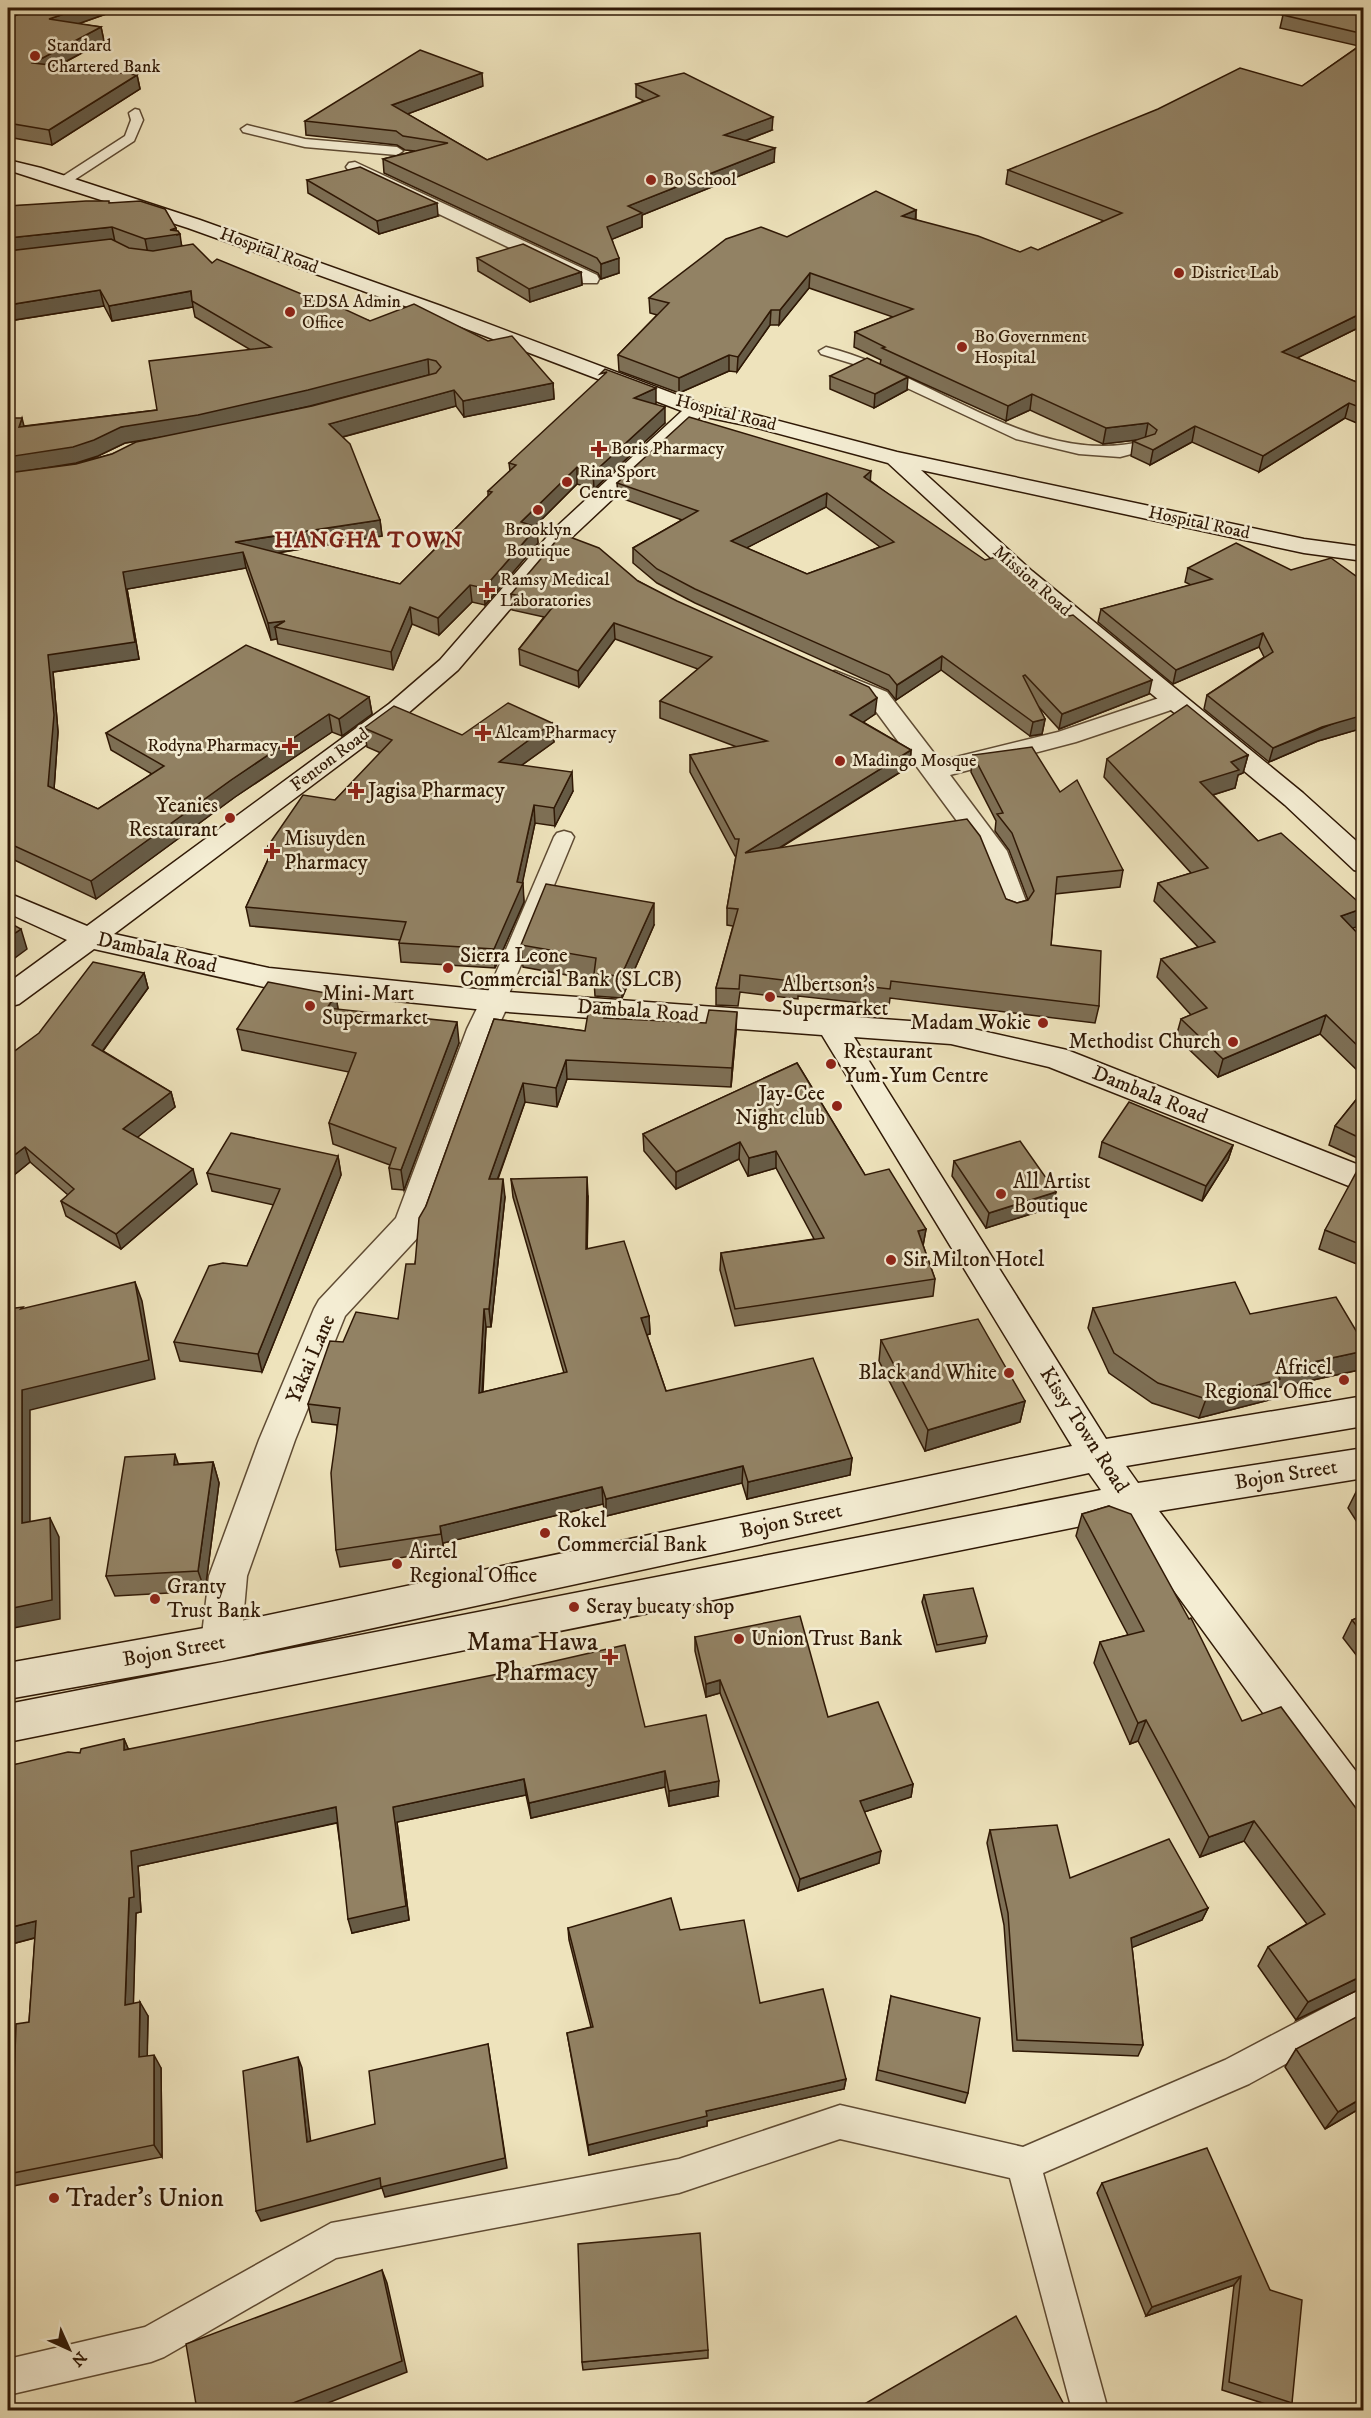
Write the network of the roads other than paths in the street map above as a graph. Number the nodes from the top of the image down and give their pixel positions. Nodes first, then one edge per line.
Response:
1 (135, 113) dead end
2 (247, 129) dead end
3 (397, 151) edge
4 (8, 165) edge
5 (356, 167) edge
6 (64, 181) junction
7 (590, 279) edge
8 (825, 351) dead end
9 (696, 409) junction
10 (1144, 446) edge
11 (895, 458) junction
12 (1364, 554) edge
13 (814, 668) edge
14 (1174, 700) junction
15 (933, 771) junction
16 (564, 837) dead end
17 (1364, 864) edge
18 (8, 902) edge
19 (1015, 909) edge
20 (89, 938) junction
21 (8, 997) edge
22 (495, 1001) junction
23 (831, 1025) junction
24 (1364, 1180) edge
25 (1364, 1411) edge
26 (1097, 1456) junction
27 (1364, 1463) edge
28 (1130, 1500) junction
29 (221, 1643) junction
30 (8, 1681) edge
31 (8, 1723) edge
32 (1364, 1817) edge
33 (1364, 2003) edge
34 (1023, 2164) junction
35 (8, 2377) edge
36 (1090, 2410) edge

1 - 6 lane
2 - 3 lane
4 - 6 street, Hospital Road
5 - 7 street
6 - 9 street, Hospital Road
8 - 10 lane
9 - 11 street, Hospital Road
9 - 20 street, Fenton Road
11 - 12 street, Hospital Road
11 - 14 street, Mission Road
13 - 15 street
14 - 15 street
14 - 17 street, Mission Road
15 - 19 street
16 - 22 lane
18 - 20 street, Dambala Road
20 - 21 street, Fenton Road
20 - 22 street, Dambala Road
22 - 23 street, Dambala Road
22 - 29 street, Yakai Lane
23 - 24 street, Dambala Road
23 - 26 street, Kissy Town Road
25 - 26 street, Bojon Street
26 - 28 street, Kissy Town Road
26 - 29 street, Bojon Street
27 - 28 street, Bojon Street
28 - 31 street, Bojon Street
28 - 32 street, Kissy Town Road
29 - 30 street, Bojon Street
33 - 34 lane
34 - 35 lane
34 - 36 lane

